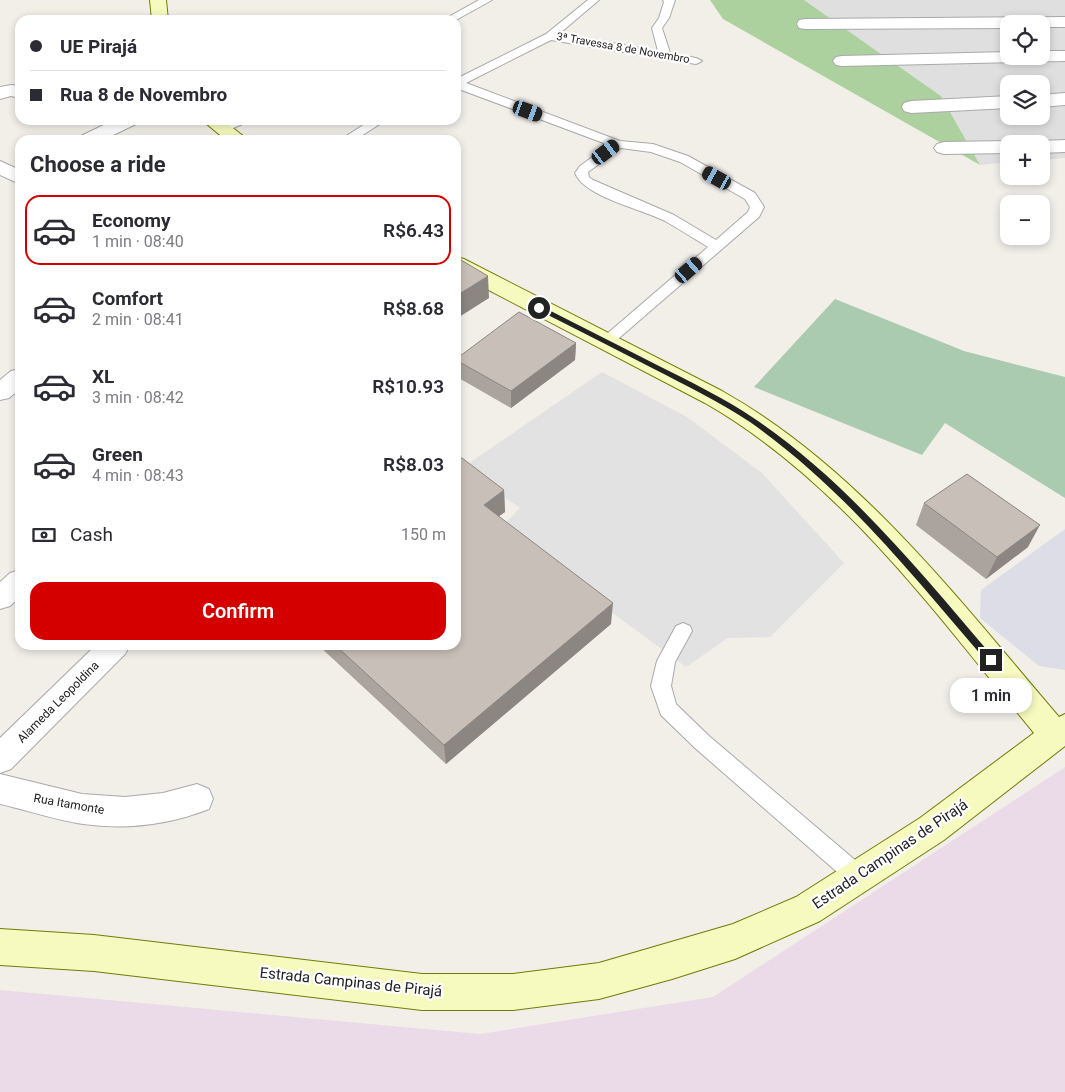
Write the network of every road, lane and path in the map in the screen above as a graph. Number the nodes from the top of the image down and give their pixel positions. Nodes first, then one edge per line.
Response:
1 (158, 0) edge
2 (486, 0) edge
3 (594, 0) edge
4 (668, 0) edge
5 (1063, 14) edge
6 (160, 15) edge
7 (458, 15) edge
8 (805, 24) dead end
9 (550, 36) junction
10 (664, 55) junction
11 (1050, 56) edge
12 (1065, 56) edge
13 (1000, 57) edge
14 (696, 61) dead end
15 (842, 61) dead end
16 (461, 82) edge
17 (461, 85) edge
18 (15, 91) edge
19 (0, 93) edge
20 (1065, 99) edge
21 (1050, 100) edge
22 (1000, 102) edge
23 (911, 107) dead end
24 (119, 125) edge
25 (216, 125) edge
26 (372, 125) edge
27 (98, 135) edge
28 (231, 135) edge
29 (354, 135) edge
30 (618, 144) junction
31 (1050, 146) edge
32 (1065, 146) edge
33 (1000, 147) edge
34 (944, 148) dead end
35 (716, 246) junction
36 (461, 267) edge
37 (606, 342) junction
38 (15, 381) edge
39 (0, 392) edge
40 (15, 584) edge
41 (0, 598) edge
42 (683, 630) dead end
43 (110, 650) edge
44 (1062, 737) edge
45 (0, 759) edge
46 (0, 789) edge
47 (197, 798) dead end
48 (860, 878) junction
49 (0, 947) edge

1 - 6 main road
2 - 7 lane
3 - 9 lane
4 - 10 lane
5 - 8 street
9 - 10 lane, 3ª Travessa 8 de Novembro
9 - 16 lane
10 - 14 lane, 3ª Travessa 8 de Novembro
11 - 12 street
13 - 15 street
17 - 30 lane
18 - 19 street
20 - 21 street
22 - 23 street
24 - 27 street
25 - 28 main road
26 - 29 lane
30 - 35 lane
30 - 35 lane
31 - 32 street
33 - 34 street
35 - 37 lane
36 - 37 main road
37 - 44 main road
38 - 39 street
40 - 41 street
42 - 48 lane
43 - 45 street, Alameda Leopoldina
44 - 48 main road, Estrada Campinas de Pirajá
46 - 47 street, Rua Itamonte
48 - 49 main road, Estrada Campinas de Pirajá

